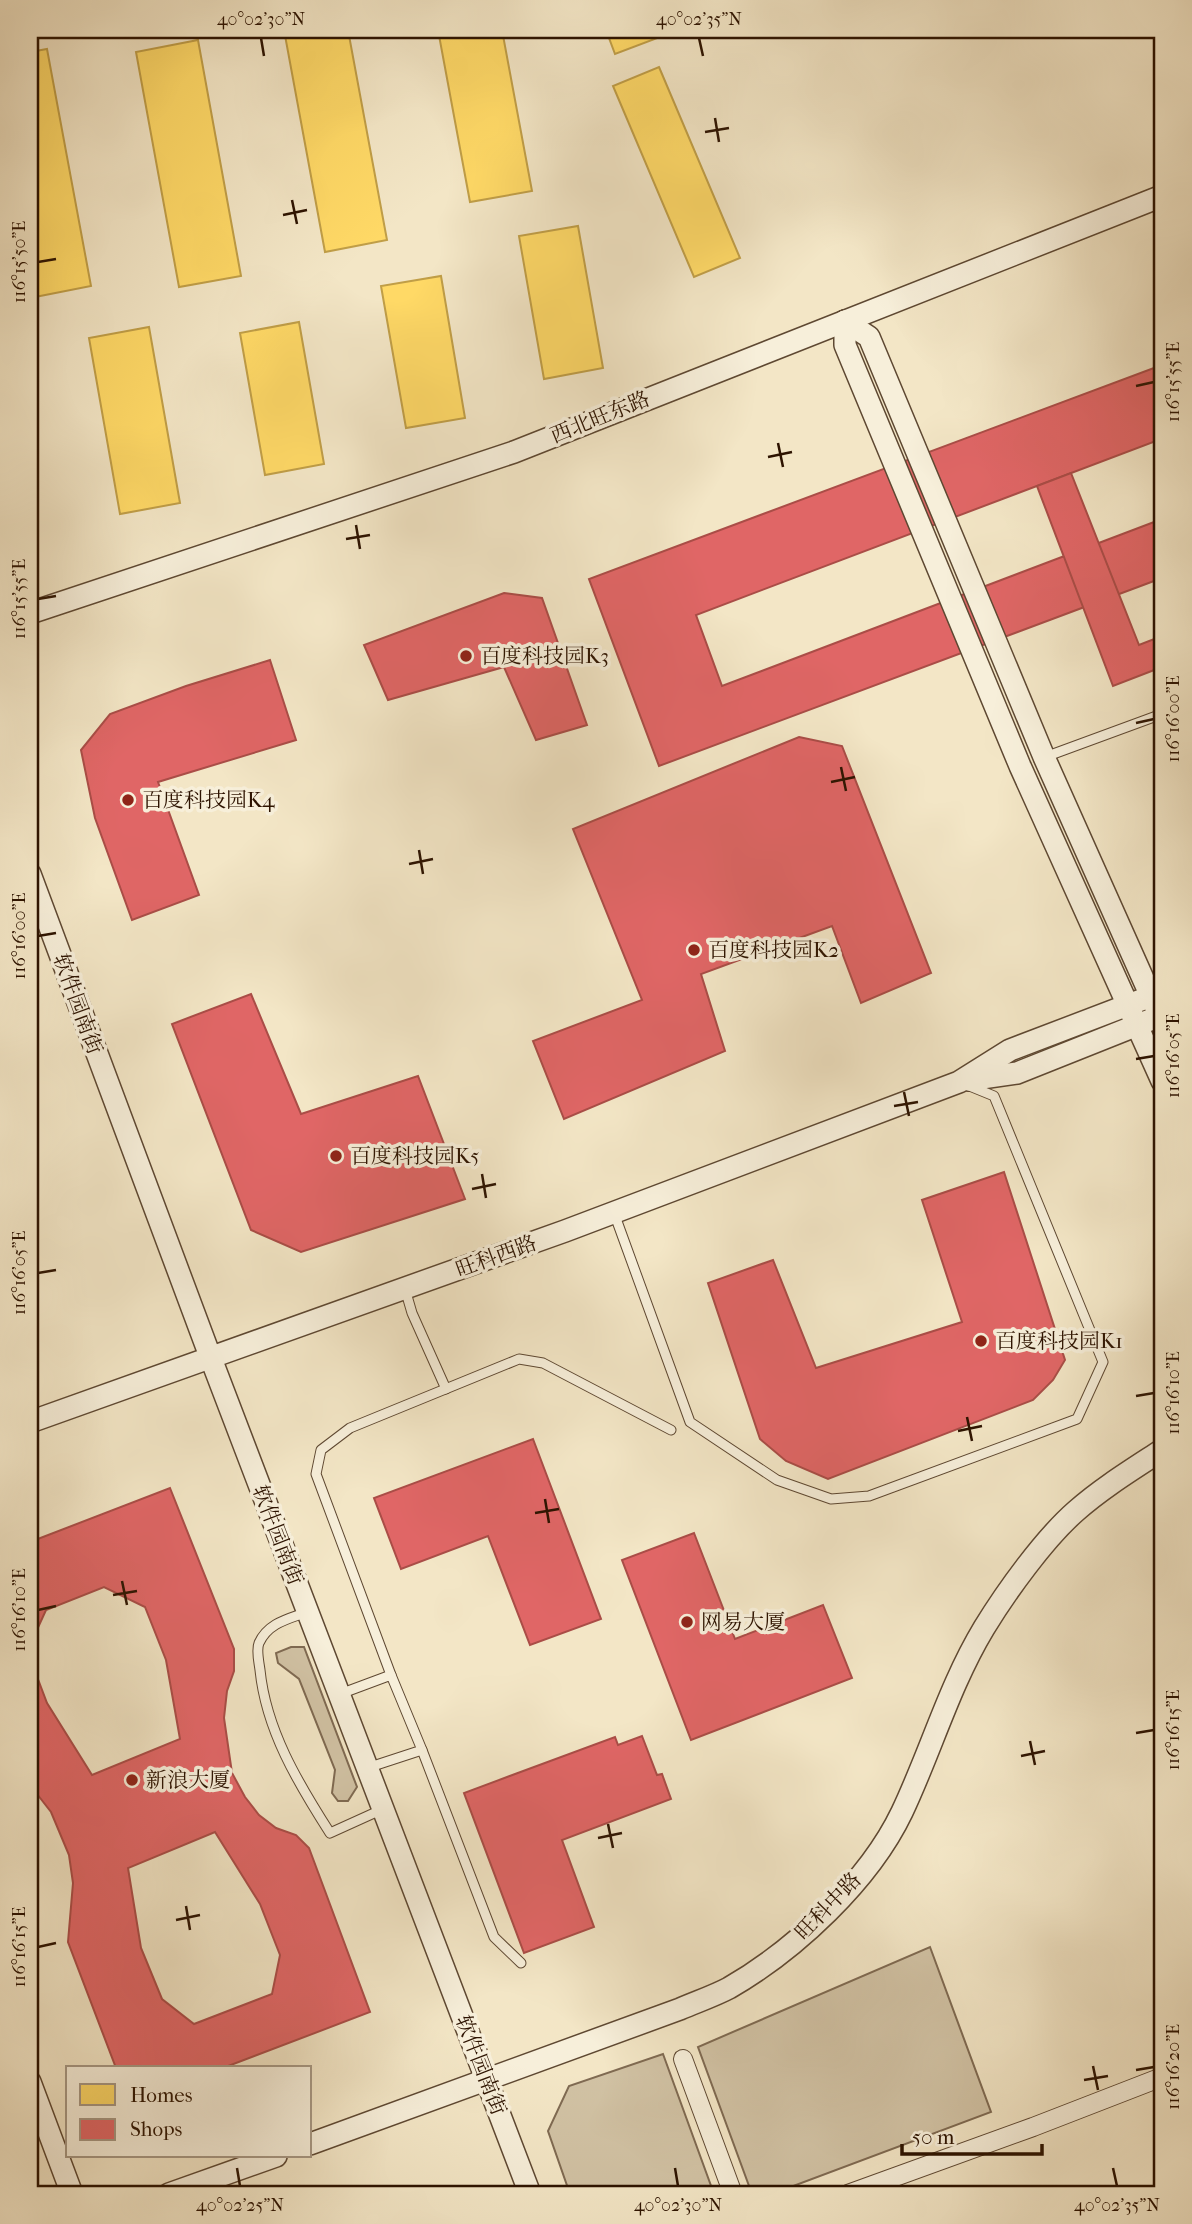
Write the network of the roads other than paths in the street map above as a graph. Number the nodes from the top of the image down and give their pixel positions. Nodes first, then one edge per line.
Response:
1 (1162, 197) edge
2 (845, 321) junction
3 (30, 613) edge
4 (1162, 715) edge
5 (1044, 757) junction
6 (30, 874) edge
7 (1157, 994) edge
8 (1128, 1004) junction
9 (1161, 1018) edge
10 (1138, 1025) junction
11 (1162, 1081) edge
12 (959, 1082) junction
13 (614, 1213) junction
14 (405, 1289) junction
15 (210, 1356) junction
16 (446, 1389) junction
17 (30, 1422) edge
18 (671, 1430) dead end
19 (1162, 1450) edge
20 (307, 1612) junction
21 (391, 1675) junction
22 (340, 1694) junction
23 (422, 1750) junction
24 (367, 1768) junction
25 (383, 1809) junction
26 (521, 1963) dead end
27 (684, 2059) dead end
28 (1162, 2077) edge
29 (487, 2081) junction
30 (30, 2082) edge
31 (312, 2143) edge
32 (270, 2158) edge
33 (72, 2194) edge
34 (169, 2194) edge
35 (530, 2194) edge
36 (733, 2194) edge
37 (848, 2194) edge

1 - 2 street, 西北旺东路
2 - 3 street, 西北旺东路
2 - 5 street
2 - 8 street
4 - 5 lane
5 - 7 street
6 - 15 street, 软件园南街
7 - 8 street
7 - 9 street
8 - 10 street
8 - 12 street
9 - 10 street
10 - 11 street
10 - 12 street
12 - 13 street, 旺科西路
12 - 13 lane
13 - 14 street, 旺科西路
14 - 15 street, 旺科西路
14 - 16 lane
15 - 17 street, 旺科西路
15 - 20 street, 软件园南街
16 - 18 lane
16 - 21 lane
19 - 29 street, 旺科中路
20 - 22 street, 软件园南街
20 - 25 lane
21 - 22 lane
21 - 23 lane
22 - 24 street, 软件园南街
23 - 24 lane
23 - 26 lane
24 - 25 street, 软件园南街
25 - 29 street, 软件园南街
27 - 36 street
28 - 37 street
29 - 31 street, 旺科中路
29 - 35 street, 软件园南街
30 - 33 street
32 - 34 street

